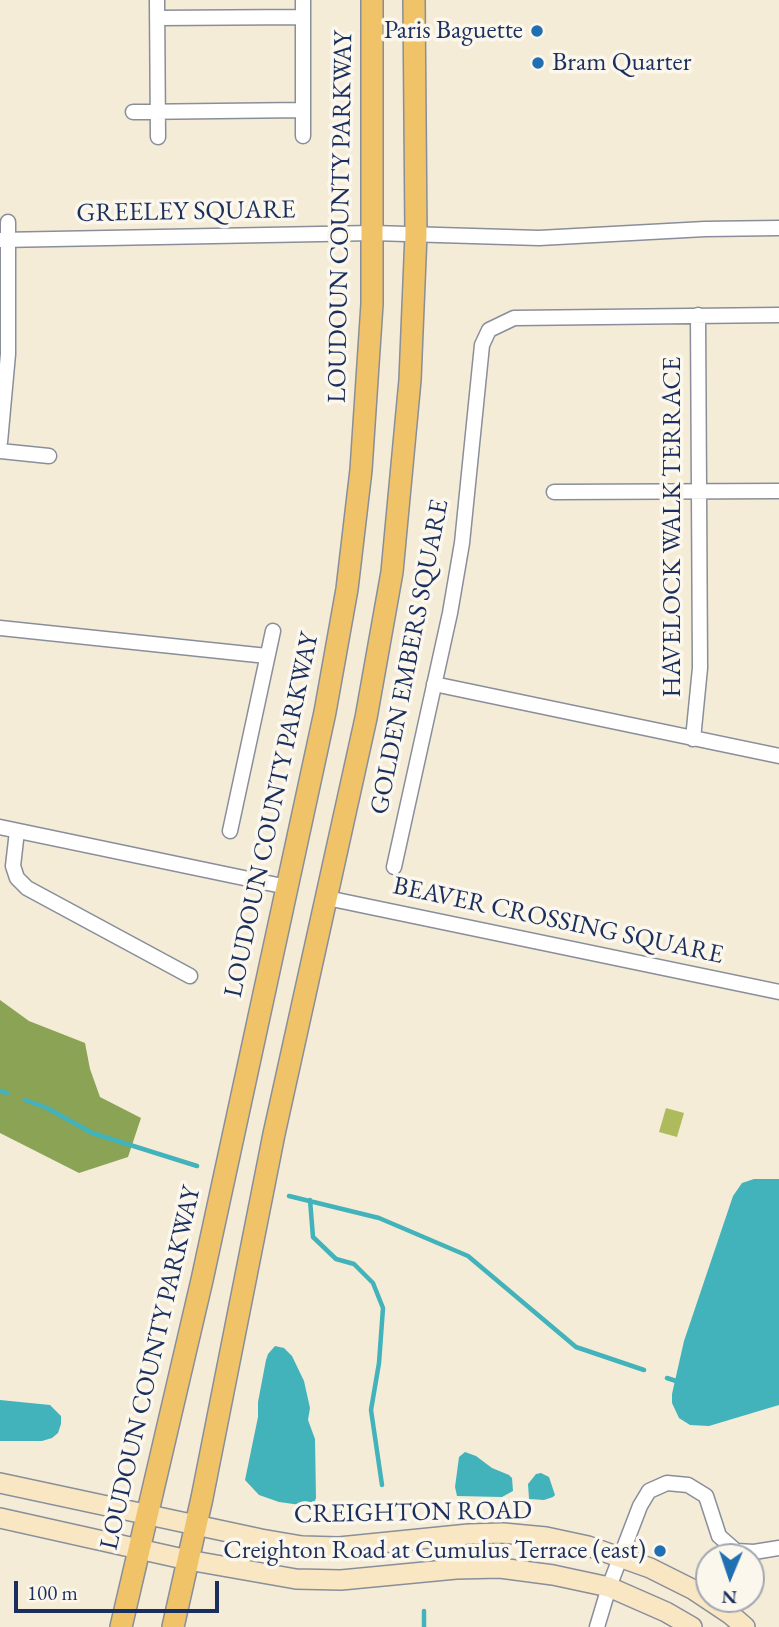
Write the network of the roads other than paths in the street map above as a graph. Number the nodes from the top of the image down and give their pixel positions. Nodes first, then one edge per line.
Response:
1 (157, 0) edge
2 (303, 0) edge
3 (372, 0) edge
4 (414, 0) edge
5 (303, 17) junction
6 (157, 18) junction
7 (303, 110) junction
8 (133, 112) dead end
9 (157, 112) junction
10 (303, 136) dead end
11 (158, 137) dead end
12 (8, 222) dead end
13 (779, 228) edge
14 (373, 233) junction
15 (416, 234) junction
16 (4, 240) edge
17 (779, 315) edge
18 (698, 316) junction
19 (0, 442) edge
20 (0, 451) edge
21 (49, 456) dead end
22 (779, 491) edge
23 (554, 492) dead end
24 (697, 493) junction
25 (0, 628) edge
26 (273, 631) dead end
27 (268, 656) junction
28 (434, 684) junction
29 (694, 739) junction
30 (779, 756) edge
31 (0, 827) edge
32 (17, 831) junction
33 (230, 831) dead end
34 (394, 867) dead end
35 (287, 887) junction
36 (327, 898) junction
37 (190, 976) dead end
38 (779, 992) edge
39 (0, 1483) edge
40 (146, 1514) junction
41 (0, 1518) edge
42 (196, 1525) junction
43 (138, 1548) junction
44 (779, 1548) edge
45 (621, 1558) junction
46 (188, 1560) junction
47 (609, 1587) junction
48 (121, 1627) edge
49 (173, 1627) edge
50 (597, 1627) edge
51 (692, 1627) edge
52 (745, 1627) edge

1 - 6 street
2 - 5 street
3 - 14 main road, LOUDOUN COUNTY PARKWAY
4 - 15 main road
5 - 6 street
5 - 7 street
6 - 9 street
7 - 9 street
7 - 10 street
8 - 9 street
9 - 11 street
12 - 16 street
13 - 15 street, GREELEY SQUARE
14 - 15 street, GREELEY SQUARE
14 - 16 street, GREELEY SQUARE
14 - 35 main road, LOUDOUN COUNTY PARKWAY
15 - 36 main road
16 - 19 street
17 - 18 street, GOLDEN EMBERS SQUARE
18 - 24 street, HAVELOCK WALK TERRACE
18 - 28 street, GOLDEN EMBERS SQUARE
20 - 21 street
22 - 24 street
23 - 24 street
24 - 29 street, HAVELOCK WALK TERRACE
25 - 27 street
26 - 27 street
27 - 33 street
28 - 29 street
28 - 34 street, GOLDEN EMBERS SQUARE
29 - 30 street
31 - 32 street
32 - 35 street
32 - 37 street
35 - 40 main road, LOUDOUN COUNTY PARKWAY
36 - 38 street, BEAVER CROSSING SQUARE
36 - 42 main road
39 - 40 street, CREIGHTON ROAD
40 - 42 street, CREIGHTON ROAD
40 - 43 main road, LOUDOUN COUNTY PARKWAY
41 - 43 street
42 - 45 street, CREIGHTON ROAD
42 - 46 main road
43 - 46 street
43 - 48 main road, LOUDOUN COUNTY PARKWAY
44 - 45 street
45 - 47 street
45 - 52 street, CREIGHTON ROAD
46 - 47 street
46 - 49 main road
47 - 50 street
47 - 51 street

